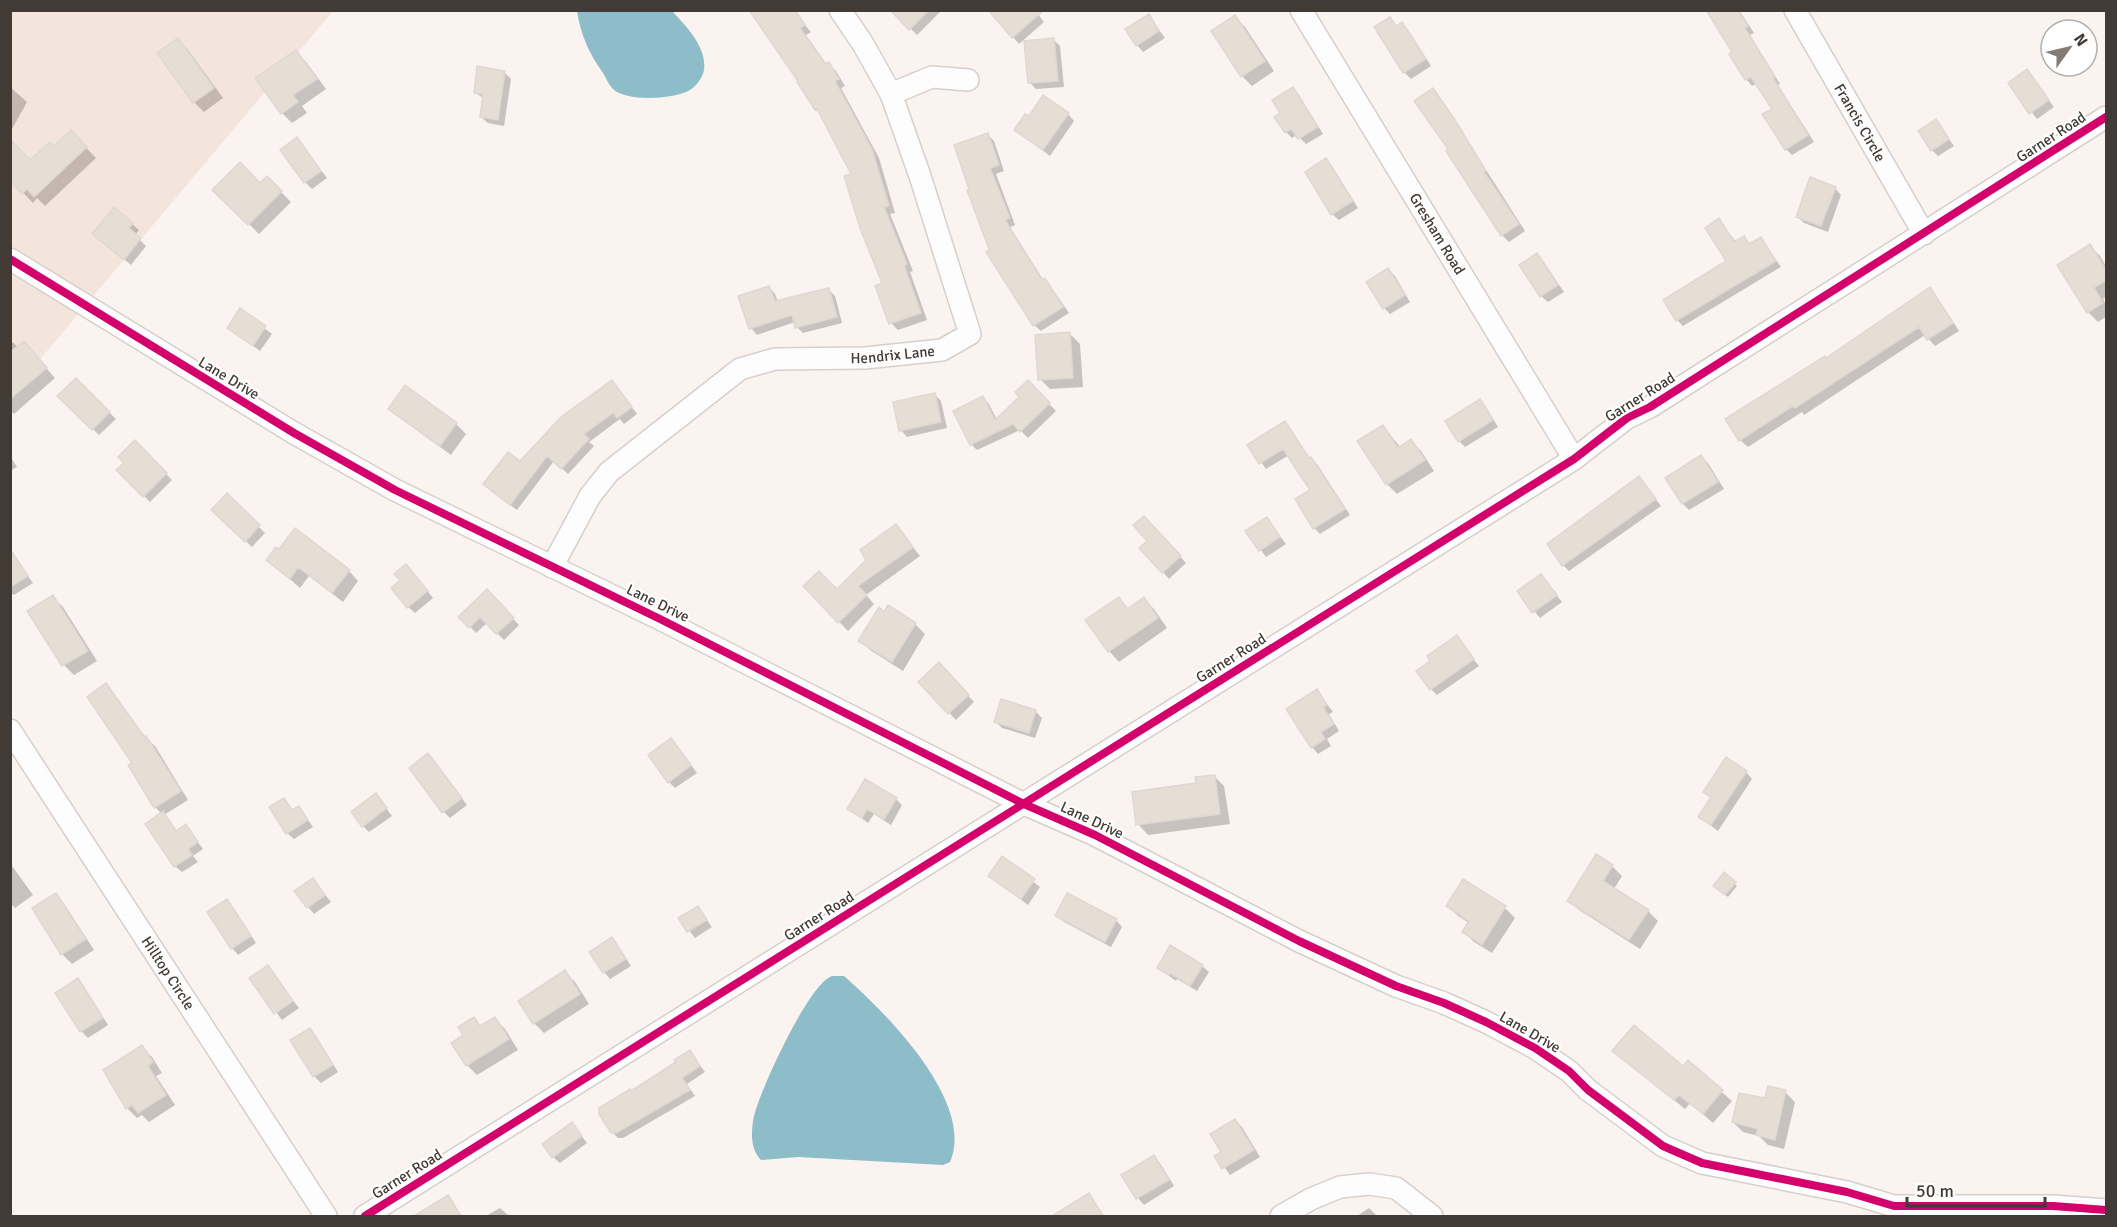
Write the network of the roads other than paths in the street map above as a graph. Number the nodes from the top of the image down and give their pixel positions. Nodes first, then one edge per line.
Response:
1 (840, 10) edge
2 (1301, 10) edge
3 (1796, 10) edge
4 (968, 80) dead end
5 (891, 93) junction
6 (2106, 117) edge
7 (1924, 234) junction
8 (10, 259) edge
9 (1574, 459) junction
10 (552, 567) junction
11 (10, 730) edge
12 (1024, 804) junction
13 (2106, 1210) edge
14 (326, 1216) edge
15 (365, 1216) edge
16 (1281, 1216) edge
17 (1432, 1216) edge

1 - 5 street, Hendrix Lane
2 - 9 street, Gresham Road
3 - 7 street, Francis Circle
4 - 5 street
5 - 10 street, Hendrix Lane
6 - 7 street, Garner Road
7 - 9 street, Garner Road
8 - 10 street, Lane Drive
9 - 12 street, Garner Road
10 - 12 street, Lane Drive
11 - 14 street, Hilltop Circle
12 - 13 street, Lane Drive
12 - 15 street, Garner Road
16 - 17 street

